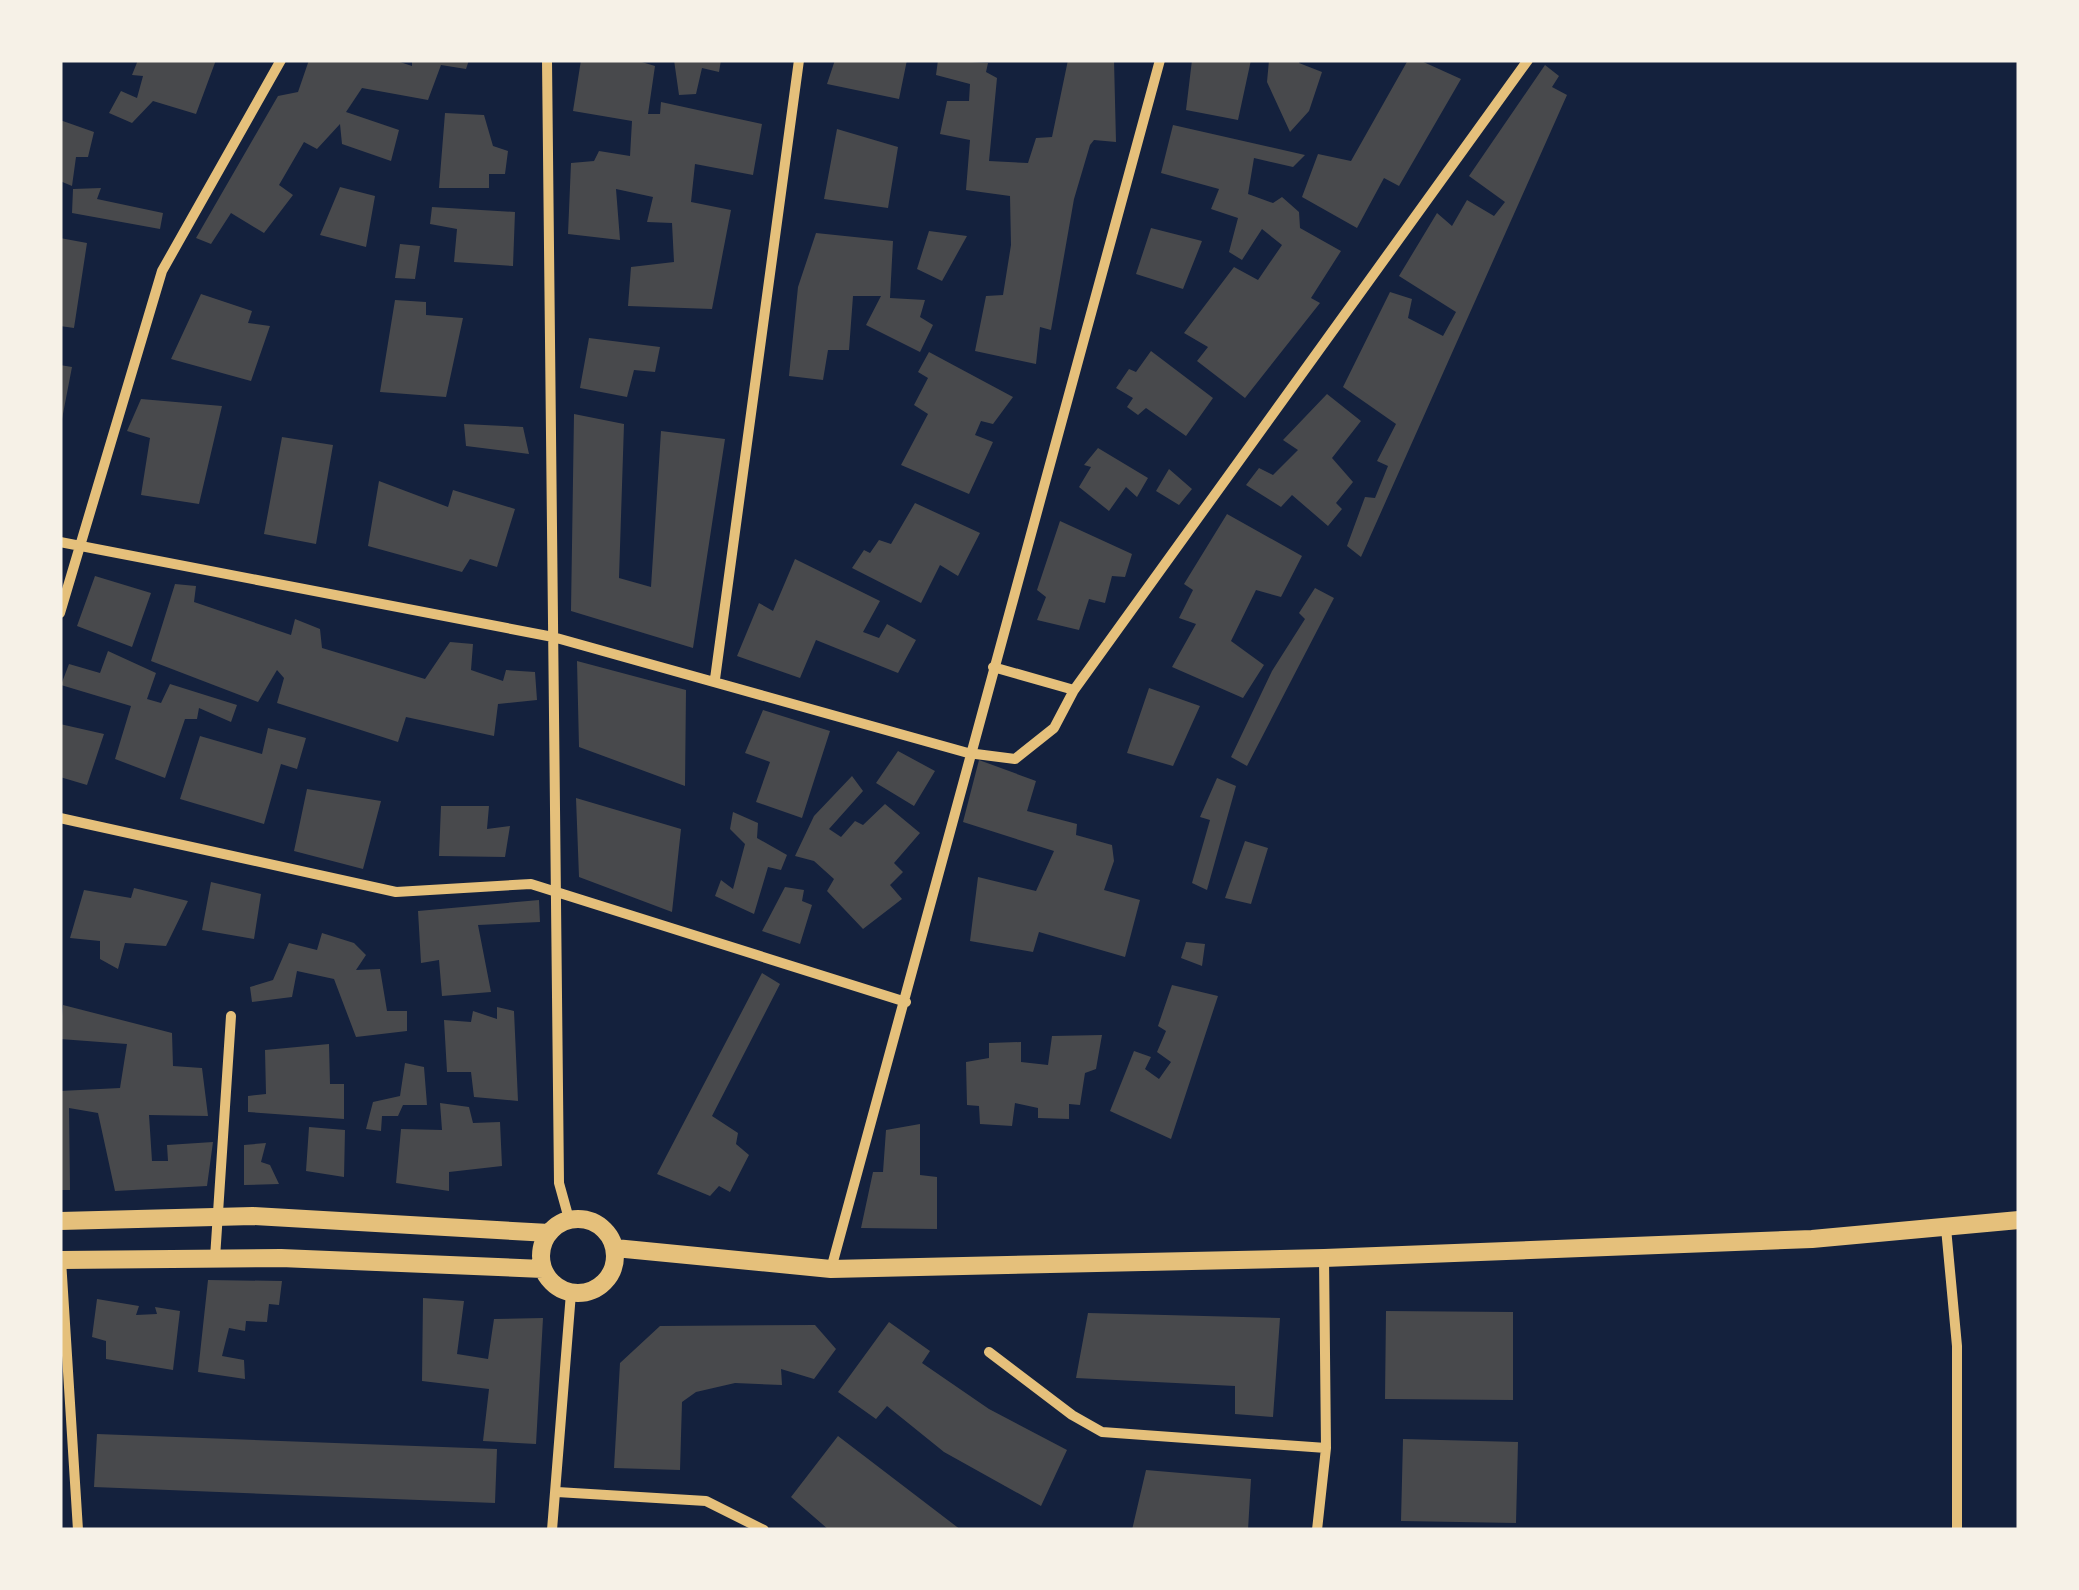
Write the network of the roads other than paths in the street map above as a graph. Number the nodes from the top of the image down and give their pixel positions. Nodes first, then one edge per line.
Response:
1 (281, 60) edge
2 (546, 60) edge
3 (800, 60) edge
4 (1160, 60) edge
5 (1528, 60) edge
6 (60, 542) edge
7 (80, 546) junction
8 (60, 614) edge
9 (553, 638) junction
10 (993, 667) junction
11 (714, 679) junction
12 (1074, 690) junction
13 (968, 753) junction
14 (60, 818) edge
15 (554, 894) junction
16 (906, 1002) junction
17 (231, 1016) dead end
18 (219, 1218) junction
19 (569, 1219) junction
20 (2019, 1220) edge
21 (60, 1221) edge
22 (1946, 1228) junction
23 (548, 1233) junction
24 (615, 1248) junction
25 (215, 1258) junction
26 (1324, 1258) junction
27 (61, 1260) edge
28 (543, 1269) junction
29 (831, 1269) junction
30 (571, 1292) junction
31 (989, 1352) dead end
32 (1326, 1448) junction
33 (557, 1492) junction
34 (78, 1530) edge
35 (552, 1530) edge
36 (764, 1530) edge
37 (1317, 1530) edge
38 (1957, 1530) edge

1 - 7 street
2 - 9 street
3 - 11 street
4 - 10 street
5 - 12 street
6 - 7 street
7 - 8 street
7 - 9 street
9 - 11 street
9 - 15 street
10 - 12 street
10 - 13 street
11 - 13 street
12 - 13 street
13 - 16 street
14 - 15 street
15 - 16 street
15 - 19 street
16 - 29 street
17 - 18 street
18 - 21 street
18 - 23 street
18 - 25 street
19 - 23 street
19 - 24 street
20 - 22 street
22 - 26 street
22 - 38 street
23 - 28 street
24 - 29 street
24 - 30 street
25 - 27 street
25 - 28 street
26 - 29 street
26 - 32 street
27 - 34 street
28 - 30 street
30 - 33 street
31 - 32 street
32 - 37 street
33 - 35 street
33 - 36 street

